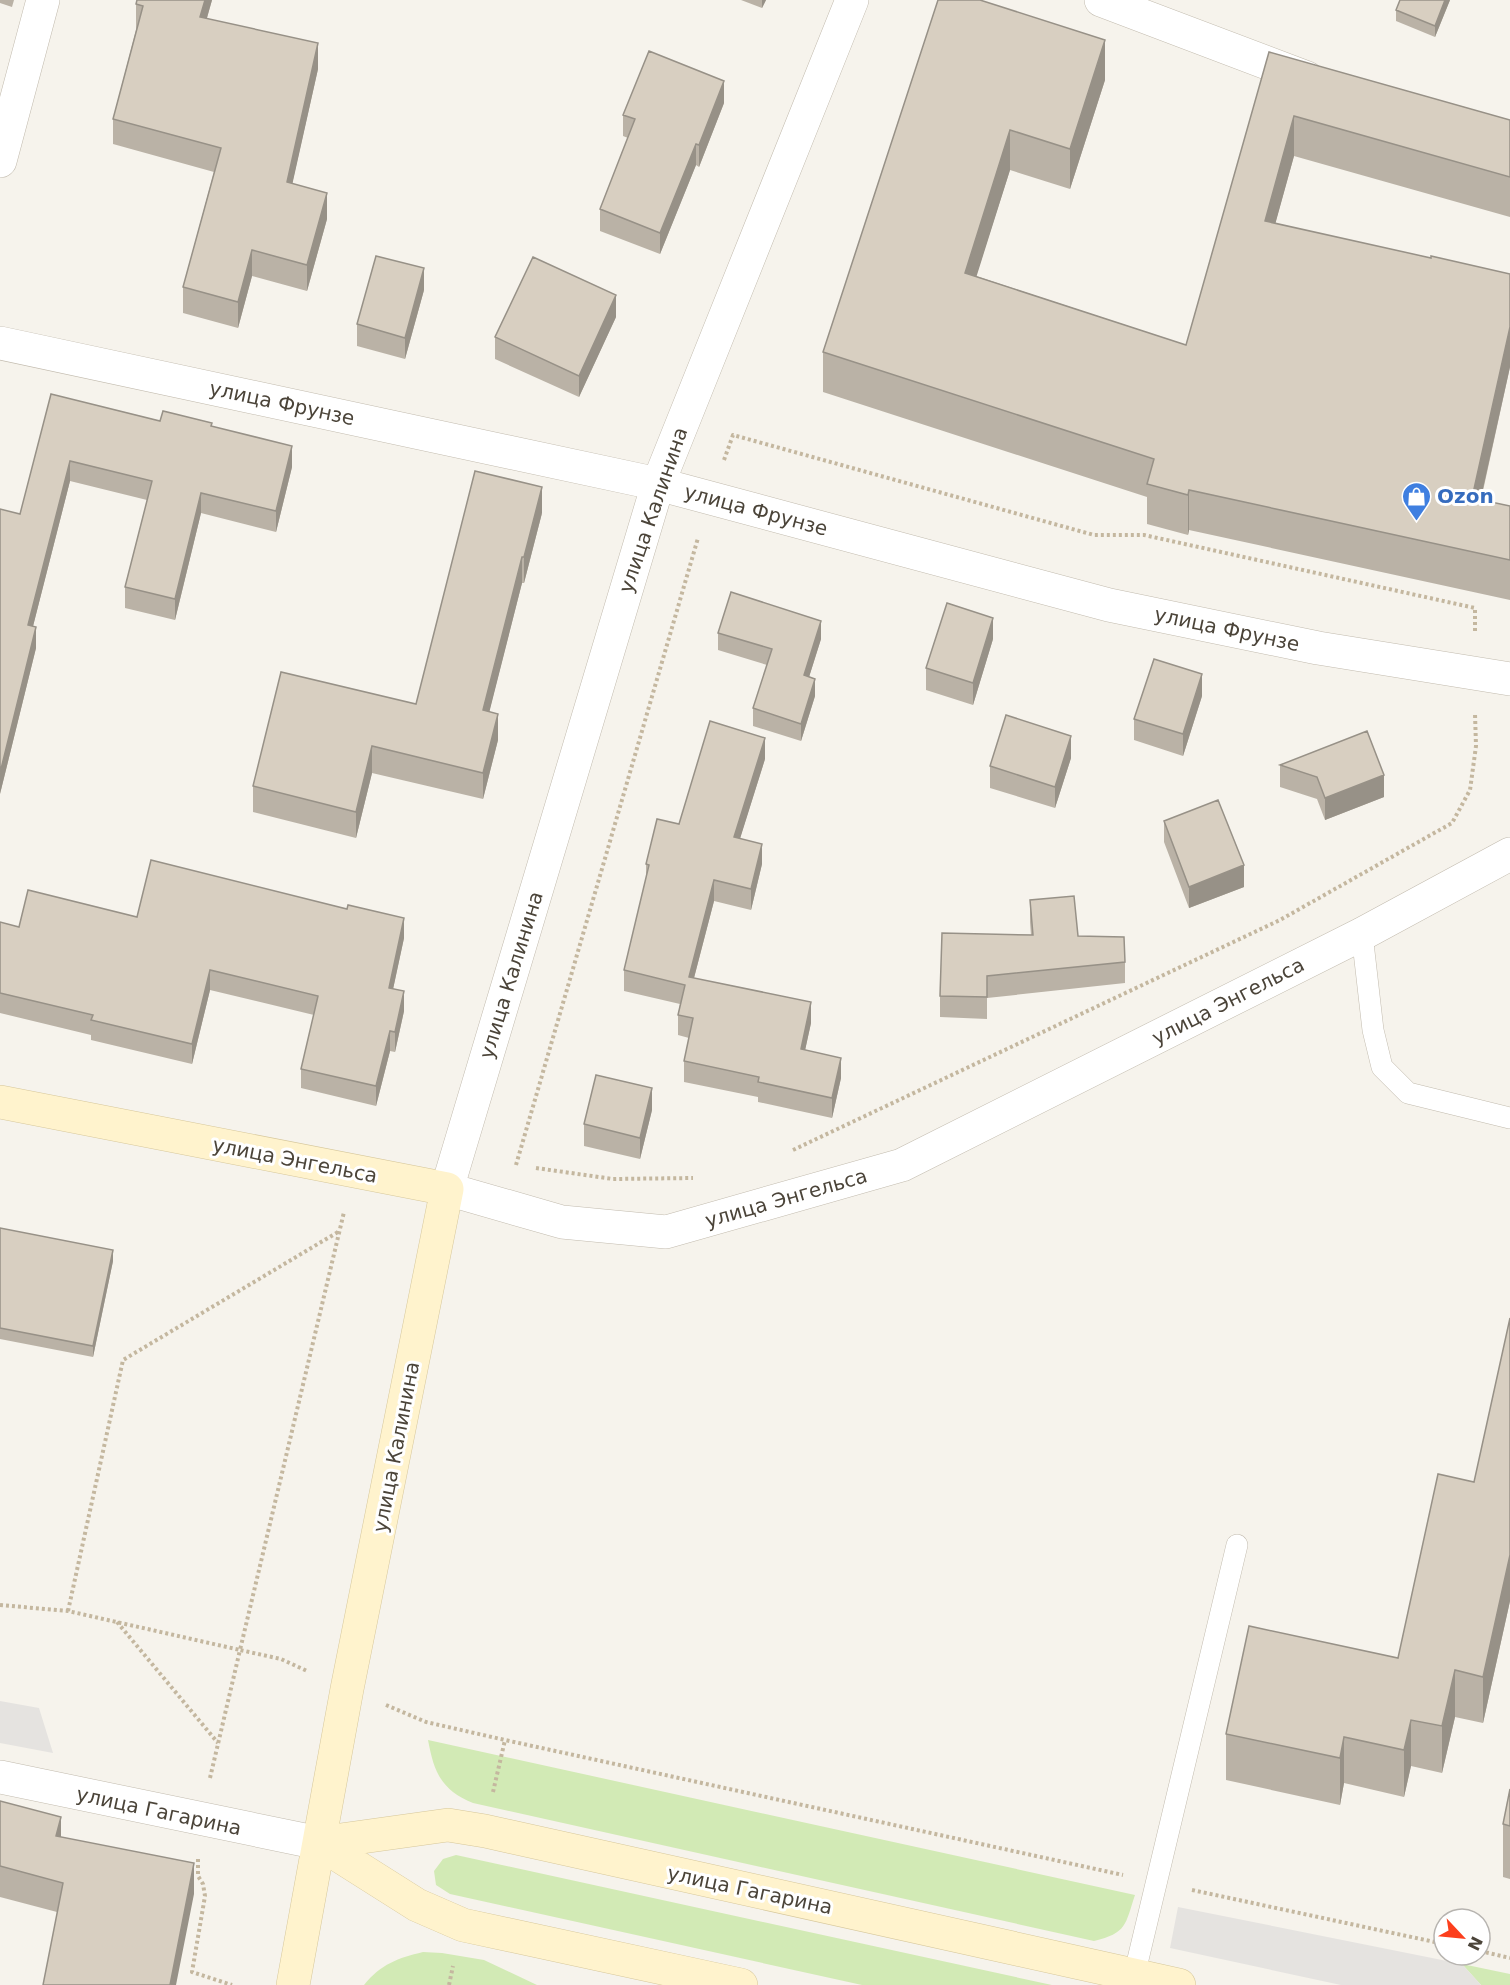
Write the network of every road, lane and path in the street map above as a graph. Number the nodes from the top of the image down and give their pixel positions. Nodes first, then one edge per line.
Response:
1 (43, 0) edge
2 (852, 0) edge
3 (1101, 0) edge
4 (1330, 86) edge
5 (0, 161) edge
6 (0, 343) edge
7 (658, 484) junction
8 (711, 498) junction
9 (1475, 674) junction
10 (1510, 679) edge
11 (1510, 854) edge
12 (1362, 934) junction
13 (0, 1102) edge
14 (1510, 1119) edge
15 (792, 1150) dead end
16 (354, 1171) junction
17 (702, 1175) dead end
18 (447, 1189) junction
19 (339, 1232) junction
20 (1237, 1545) dead end
21 (0, 1605) edge
22 (68, 1611) junction
23 (117, 1622) junction
24 (240, 1650) junction
25 (347, 1689) junction
26 (218, 1743) junction
27 (0, 1777) edge
28 (200, 1820) junction
29 (319, 1843) junction
30 (1157, 1883) junction
31 (1432, 1941) edge
32 (1492, 1954) edge
33 (1510, 1958) edge
34 (1134, 1976) junction
35 (232, 1985) edge
36 (293, 1985) edge
37 (741, 1985) edge
38 (1179, 1985) edge

1 - 5 street
2 - 7 street, улица Калинина
3 - 4 street
6 - 7 street, улица Фрунзе
7 - 8 street, улица Фрунзе
7 - 18 street, улица Калинина
8 - 9 street, улица Фрунзе
8 - 9 path
8 - 17 path
9 - 10 street, улица Фрунзе
9 - 15 path
11 - 12 street, улица Энгельса
12 - 14 lane
12 - 18 street, улица Энгельса
13 - 16 main road, улица Энгельса
16 - 18 main road, улица Энгельса
16 - 19 path
18 - 25 main road, улица Калинина
19 - 22 path
19 - 24 path
20 - 30 lane
21 - 22 path
22 - 23 path
23 - 24 path
23 - 26 path
24 - 25 path
24 - 26 path
25 - 29 main road, улица Калинина
25 - 30 path
26 - 28 path
27 - 28 street, улица Гагарина
28 - 29 street, улица Гагарина
28 - 35 path
29 - 34 main road, улица Гагарина
29 - 36 main road, улица Калинина
29 - 37 main road, улица Гагарина
30 - 31 path
30 - 34 lane
32 - 33 path
34 - 38 main road, улица Гагарина

